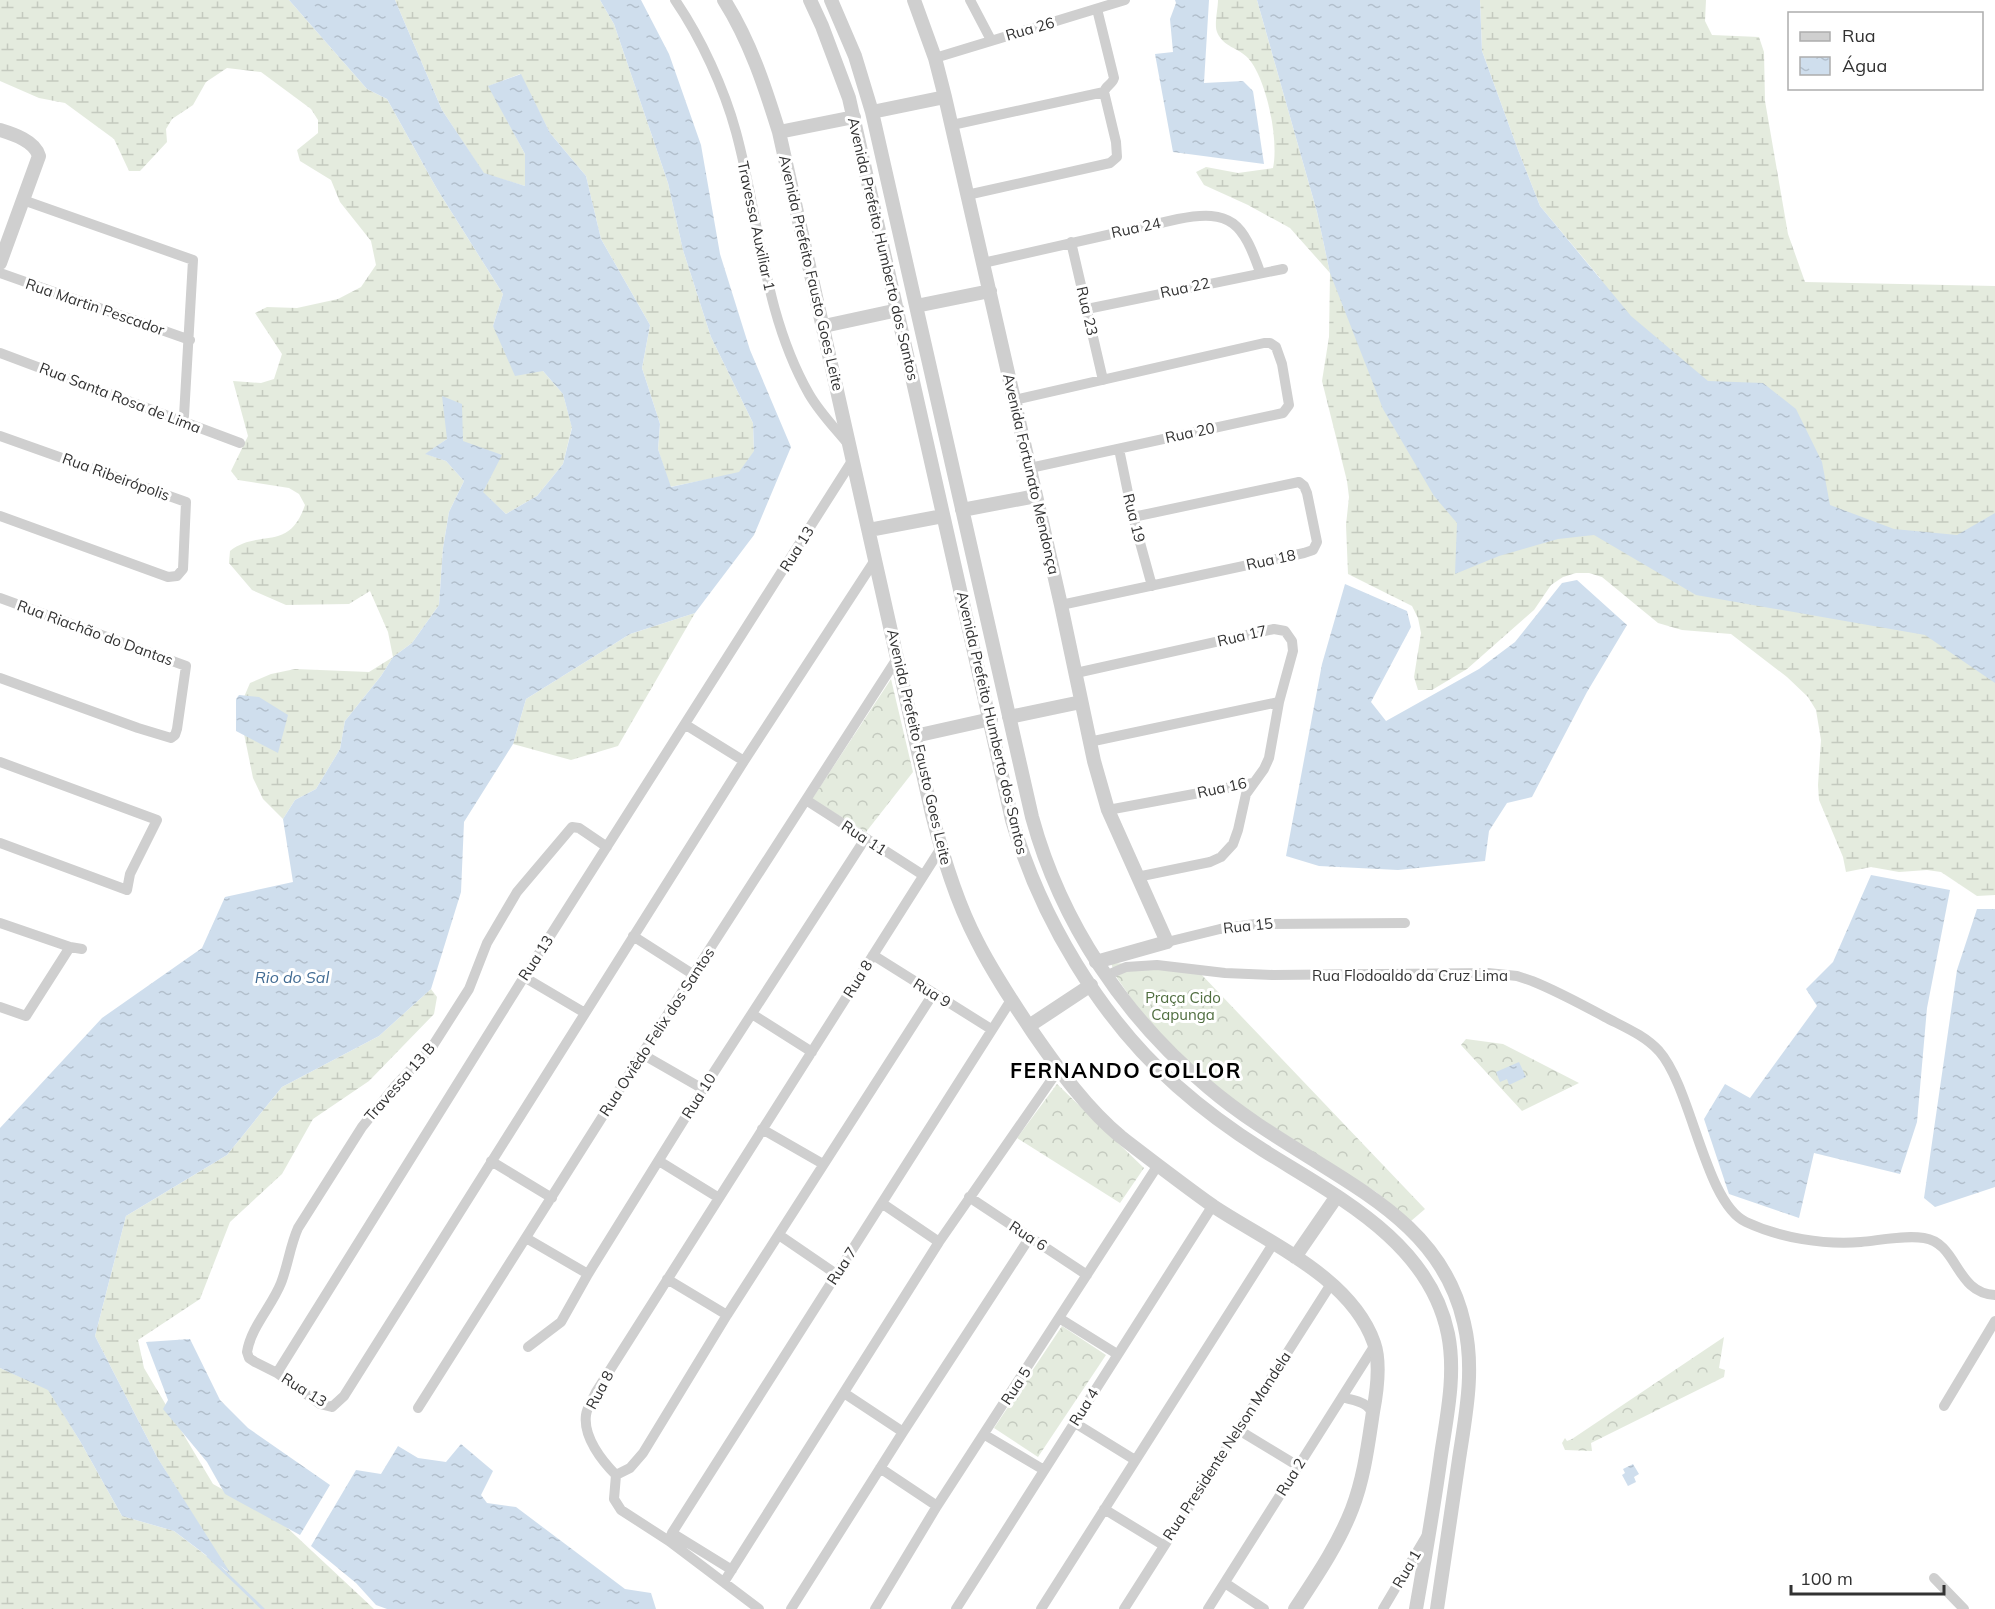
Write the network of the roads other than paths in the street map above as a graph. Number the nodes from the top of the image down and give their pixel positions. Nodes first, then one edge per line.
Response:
1 (675, 0) edge
2 (724, 0) edge
3 (810, 0) edge
4 (831, 0) edge
5 (914, 0) edge
6 (970, 0) edge
7 (1125, 0) edge
8 (1097, 9) junction
9 (991, 40) junction
10 (935, 58) junction
11 (1104, 92) junction
12 (945, 97) junction
13 (872, 112) junction
14 (854, 117) junction
15 (952, 125) junction
16 (0, 130) edge
17 (779, 132) junction
18 (967, 195) junction
19 (23, 200) junction
20 (6, 225) edge
21 (1071, 242) junction
22 (0, 263) edge
23 (983, 263) junction
24 (1283, 269) dead end
25 (1260, 272) junction
26 (0, 273) edge
27 (990, 291) junction
28 (916, 306) junction
29 (1087, 309) junction
30 (898, 310) junction
31 (824, 326) junction
32 (190, 340) junction
33 (0, 353) edge
34 (1103, 380) junction
35 (1014, 400) junction
36 (180, 421) junction
37 (0, 436) edge
38 (240, 443) dead end
39 (849, 445) junction
40 (1119, 448) junction
41 (852, 461) junction
42 (1030, 468) junction
43 (1036, 496) junction
44 (962, 510) junction
45 (0, 516) edge
46 (943, 516) junction
47 (1133, 517) junction
48 (869, 530) junction
49 (875, 560) junction
50 (1152, 586) junction
51 (0, 598) edge
52 (1061, 605) junction
53 (898, 657) junction
54 (1076, 673) junction
55 (0, 678) edge
56 (1081, 702) junction
57 (1279, 702) junction
58 (1009, 717) junction
59 (991, 719) junction
60 (686, 725) junction
61 (915, 736) junction
62 (1089, 742) junction
63 (744, 761) junction
64 (0, 762) edge
65 (1253, 783) junction
66 (806, 800) junction
67 (1108, 810) junction
68 (865, 839) junction
69 (0, 843) edge
70 (1039, 844) junction
71 (1020, 845) junction
72 (608, 848) junction
73 (940, 848) junction
74 (923, 875) junction
75 (1137, 878) junction
76 (0, 923) edge
77 (1405, 924) dead end
78 (633, 936) junction
79 (1167, 942) junction
80 (70, 947) junction
81 (82, 949) dead end
82 (873, 956) junction
83 (1096, 962) junction
84 (694, 975) junction
85 (1106, 976) junction
86 (524, 977) junction
87 (1091, 985) junction
88 (933, 994) junction
89 (1011, 1000) junction
90 (0, 1007) edge
91 (585, 1013) junction
92 (752, 1014) junction
93 (1029, 1026) junction
94 (991, 1029) junction
95 (812, 1052) junction
96 (642, 1054) junction
97 (1059, 1069) junction
98 (703, 1089) junction
99 (762, 1130) junction
100 (491, 1161) junction
101 (659, 1161) junction
102 (823, 1164) junction
103 (1158, 1165) junction
104 (1337, 1196) junction
105 (969, 1197) junction
106 (552, 1198) junction
107 (719, 1198) junction
108 (883, 1204) junction
109 (1213, 1205) junction
110 (779, 1235) junction
111 (1030, 1237) junction
112 (526, 1238) junction
113 (939, 1242) junction
114 (1273, 1244) junction
115 (1295, 1257) junction
116 (588, 1274) junction
117 (836, 1274) junction
118 (1087, 1275) junction
119 (667, 1280) junction
120 (1331, 1284) junction
121 (1995, 1295) edge
122 (727, 1315) junction
123 (1059, 1318) junction
124 (1995, 1321) edge
125 (1375, 1345) junction
126 (528, 1347) dead end
127 (1117, 1354) junction
128 (277, 1373) junction
129 (844, 1393) junction
130 (1342, 1397) junction
131 (1944, 1406) dead end
132 (418, 1408) dead end
133 (1373, 1415) junction
134 (1075, 1423) junction
135 (1237, 1429) junction
136 (903, 1432) junction
137 (985, 1435) junction
138 (1134, 1460) junction
139 (1298, 1466) junction
140 (880, 1468) junction
141 (1044, 1470) junction
142 (616, 1475) junction
143 (1436, 1488) junction
144 (1455, 1490) junction
145 (937, 1506) junction
146 (1104, 1509) junction
147 (1430, 1529) junction
148 (671, 1537) junction
149 (1163, 1545) junction
150 (732, 1570) junction
151 (1934, 1578) dead end
152 (724, 1582) junction
153 (1225, 1583) junction
154 (759, 1609) edge
155 (791, 1609) edge
156 (875, 1609) edge
157 (956, 1609) edge
158 (1041, 1609) edge
159 (1124, 1609) edge
160 (1208, 1609) edge
161 (1264, 1609) edge
162 (1295, 1609) edge
163 (1383, 1609) edge
164 (1416, 1609) edge
165 (1437, 1609) edge
166 (1964, 1609) edge

1 - 39 street, Travessa Auxiliar 1
2 - 17 street, Avenida Prefeito Fausto Goes Leite
3 - 14 street, Avenida Prefeito Humberto dos Santos
4 - 13 street, Avenida Prefeito Humberto dos Santos
5 - 10 street, Avenida Fortunato Mendonça
6 - 9 street
7 - 8 street, Rua 26
8 - 9 street, Rua 26
8 - 11 street
9 - 10 street, Rua 26
10 - 12 street, Avenida Fortunato Mendonça
11 - 15 street
11 - 18 street
12 - 13 street
12 - 15 street, Avenida Fortunato Mendonça
13 - 28 street, Avenida Prefeito Humberto dos Santos
14 - 17 street
14 - 30 street, Avenida Prefeito Humberto dos Santos
15 - 18 street, Avenida Fortunato Mendonça
16 - 19 street
17 - 31 street, Avenida Prefeito Fausto Goes Leite
18 - 23 street, Avenida Fortunato Mendonça
19 - 20 street
19 - 32 street
20 - 22 street
21 - 23 street, Rua 24
21 - 25 street, Rua 24
21 - 29 street, Rua 23
23 - 27 street, Avenida Fortunato Mendonça
24 - 25 street, Rua 22
25 - 29 street, Rua 22
26 - 32 street, Rua Martin Pescador
27 - 28 street
27 - 35 street, Avenida Fortunato Mendonça
28 - 44 street, Avenida Prefeito Humberto dos Santos
29 - 34 street, Rua 23
30 - 31 street
30 - 46 street, Avenida Prefeito Humberto dos Santos
31 - 39 street, Avenida Prefeito Fausto Goes Leite
32 - 36 street
33 - 36 street, Rua Santa Rosa de Lima
34 - 35 street
34 - 40 street, Rua 20
35 - 42 street, Avenida Fortunato Mendonça
36 - 38 street, Rua Santa Rosa de Lima
37 - 45 street, Rua Ribeirópolis
39 - 41 street, Avenida Prefeito Fausto Goes Leite
40 - 42 street, Rua 20
40 - 47 street, Rua 19
41 - 48 street, Avenida Prefeito Fausto Goes Leite
41 - 60 street, Rua 13
42 - 43 street, Avenida Fortunato Mendonça
43 - 44 street
43 - 52 street, Avenida Fortunato Mendonça
44 - 58 street, Avenida Prefeito Humberto dos Santos
46 - 48 street
46 - 59 street, Avenida Prefeito Humberto dos Santos
47 - 50 street, Rua 19
47 - 50 street, Rua 18
48 - 49 street, Avenida Prefeito Fausto Goes Leite
49 - 53 street, Avenida Prefeito Fausto Goes Leite
49 - 63 street, Rua 13
50 - 52 street, Rua 18
51 - 55 street, Rua Riachão do Dantas
52 - 54 street, Avenida Fortunato Mendonça
53 - 61 street, Avenida Prefeito Fausto Goes Leite
53 - 66 street, Rua Oviêdo Felix dos Santos
54 - 56 street, Avenida Fortunato Mendonça
54 - 57 street, Rua 17
56 - 58 street
56 - 62 street, Avenida Fortunato Mendonça
57 - 62 street
57 - 65 street, Rua 16
58 - 70 street, Avenida Prefeito Humberto dos Santos
59 - 61 street
59 - 71 street, Avenida Prefeito Humberto dos Santos
60 - 63 street
60 - 72 street, Rua 13
61 - 73 street, Avenida Prefeito Fausto Goes Leite
62 - 67 street, Avenida Fortunato Mendonça
63 - 78 street, Rua 13
64 - 69 street
65 - 67 street, Rua 16
65 - 75 street
66 - 68 street, Rua 11
66 - 84 street, Rua Oviêdo Felix dos Santos
67 - 75 street, Avenida Fortunato Mendonça
68 - 74 street, Rua 11
68 - 92 street, Rua 10
70 - 71 street
70 - 83 street, Avenida Prefeito Humberto dos Santos
71 - 87 street, Avenida Prefeito Humberto dos Santos
72 - 86 street, Rua 13
72 - 128 street, Travessa 13 B
73 - 74 street, Rua 8
73 - 89 street, Avenida Prefeito Fausto Goes Leite
74 - 82 street, Rua 8
75 - 79 street, Avenida Fortunato Mendonça
76 - 80 street
77 - 79 street, Rua 15
78 - 84 street
78 - 91 street, Rua 13
79 - 83 street, Rua 15
80 - 81 street
80 - 90 street
82 - 88 street, Rua 9
82 - 95 street, Rua 8
83 - 85 street, Avenida Prefeito Humberto dos Santos
84 - 96 street, Rua Oviêdo Felix dos Santos
85 - 121 street, Rua Flodoaldo da Cruz Lima
85 - 144 street, Avenida Prefeito Humberto dos Santos
86 - 91 street
86 - 128 street, Rua 13
87 - 93 street
87 - 104 street, Avenida Prefeito Humberto dos Santos
88 - 94 street, Rua 9
88 - 102 street
89 - 93 street, Avenida Prefeito Fausto Goes Leite
89 - 94 street, Rua 7
91 - 100 street, Rua 13
92 - 95 street
92 - 98 street, Rua 10
93 - 97 street, Avenida Prefeito Fausto Goes Leite
94 - 108 street, Rua 7
95 - 99 street, Rua 8
96 - 98 street
96 - 106 street, Rua Oviêdo Felix dos Santos
97 - 103 street, Avenida Prefeito Fausto Goes Leite
97 - 105 street
98 - 101 street, Rua 10
99 - 102 street
99 - 107 street, Rua 8
100 - 106 street
100 - 128 street, Rua 13
101 - 107 street
101 - 116 street, Rua 10
102 - 110 street
103 - 109 street, Avenida Prefeito Fausto Goes Leite
103 - 118 street, Rua 5
104 - 115 street
104 - 143 street, Avenida Prefeito Humberto dos Santos
105 - 111 street, Rua 6
105 - 113 street
106 - 112 street, Rua Oviêdo Felix dos Santos
107 - 119 street, Rua 8
108 - 113 street
108 - 117 street, Rua 7
109 - 114 street, Avenida Prefeito Fausto Goes Leite
109 - 127 street, Rua 4
110 - 117 street
110 - 122 street
111 - 118 street, Rua 6
111 - 136 street
112 - 116 street
112 - 132 street, Rua Oviêdo Felix dos Santos
113 - 129 street
114 - 115 street, Avenida Prefeito Fausto Goes Leite
114 - 138 street
115 - 120 street, Avenida Prefeito Fausto Goes Leite
116 - 126 street, Rua 10
117 - 148 street, Rua 7
118 - 123 street, Rua 5
119 - 122 street
119 - 142 street, Rua 8
120 - 125 street, Avenida Prefeito Fausto Goes Leite
120 - 135 street, Rua Presidente Nelson Mandela
122 - 142 street
123 - 127 street
123 - 137 street, Rua 5
124 - 131 street
125 - 130 street, Rua 2
125 - 133 street, Avenida Prefeito Fausto Goes Leite
127 - 134 street, Rua 4
129 - 136 street
129 - 150 street
130 - 133 street
130 - 139 street, Rua 2
133 - 162 street, Avenida Prefeito Fausto Goes Leite
134 - 138 street
134 - 141 street, Rua 4
135 - 139 street
135 - 149 street, Rua Presidente Nelson Mandela
136 - 140 street
137 - 141 street
137 - 145 street, Rua 5
138 - 146 street
139 - 153 street, Rua 2
140 - 145 street
140 - 155 street
141 - 157 street, Rua 4
142 - 148 street
143 - 144 street
143 - 147 street, Avenida Prefeito Humberto dos Santos
144 - 165 street, Avenida Prefeito Humberto dos Santos
145 - 156 street, Rua 5
146 - 149 street
146 - 158 street
147 - 163 street, Rua 1
147 - 164 street, Avenida Prefeito Humberto dos Santos
148 - 150 street
148 - 152 street
149 - 159 street, Rua Presidente Nelson Mandela
150 - 152 street
151 - 166 street
152 - 154 street
153 - 160 street, Rua 2
153 - 161 street

